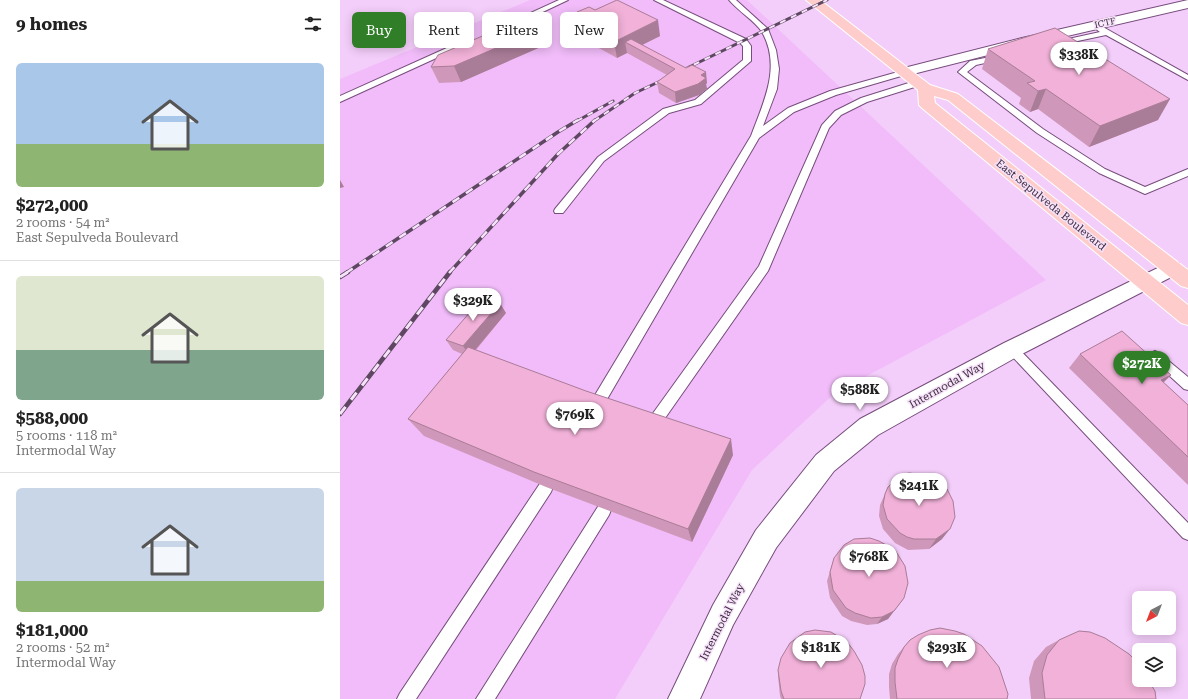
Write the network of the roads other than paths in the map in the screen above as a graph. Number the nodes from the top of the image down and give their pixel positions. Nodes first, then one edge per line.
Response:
1 (566, 0) edge
2 (657, 0) edge
3 (732, 0) edge
4 (812, 0) edge
5 (1188, 4) edge
6 (539, 12) edge
7 (1101, 29) junction
8 (1047, 46) edge
9 (456, 48) edge
10 (1010, 54) edge
11 (905, 72) junction
12 (1188, 78) edge
13 (921, 85) junction
14 (340, 99) edge
15 (755, 136) junction
16 (1188, 172) edge
17 (558, 211) dead end
18 (1180, 274) edge
19 (1145, 282) junction
20 (1188, 317) edge
21 (1012, 349) junction
22 (1154, 356) dead end
23 (1188, 385) edge
24 (594, 408) edge
25 (651, 427) edge
26 (546, 487) edge
27 (604, 510) edge
28 (1188, 533) edge
29 (406, 699) edge
30 (485, 699) edge
31 (684, 699) edge

1 - 6 lane
2 - 17 lane
3 - 15 lane
4 - 11 main road
5 - 7 street, ICTF
7 - 8 lane
7 - 11 street, ICTF
7 - 12 lane
9 - 14 lane
10 - 16 lane
11 - 13 main road
11 - 15 lane
13 - 18 main road
13 - 19 main road, East Sepulveda Boulevard
13 - 25 lane
15 - 24 lane
18 - 19 street, Intermodal Way
19 - 20 main road, East Sepulveda Boulevard
19 - 21 street, Intermodal Way
21 - 28 lane
21 - 31 street, Intermodal Way
22 - 23 lane
26 - 29 lane
27 - 30 lane

